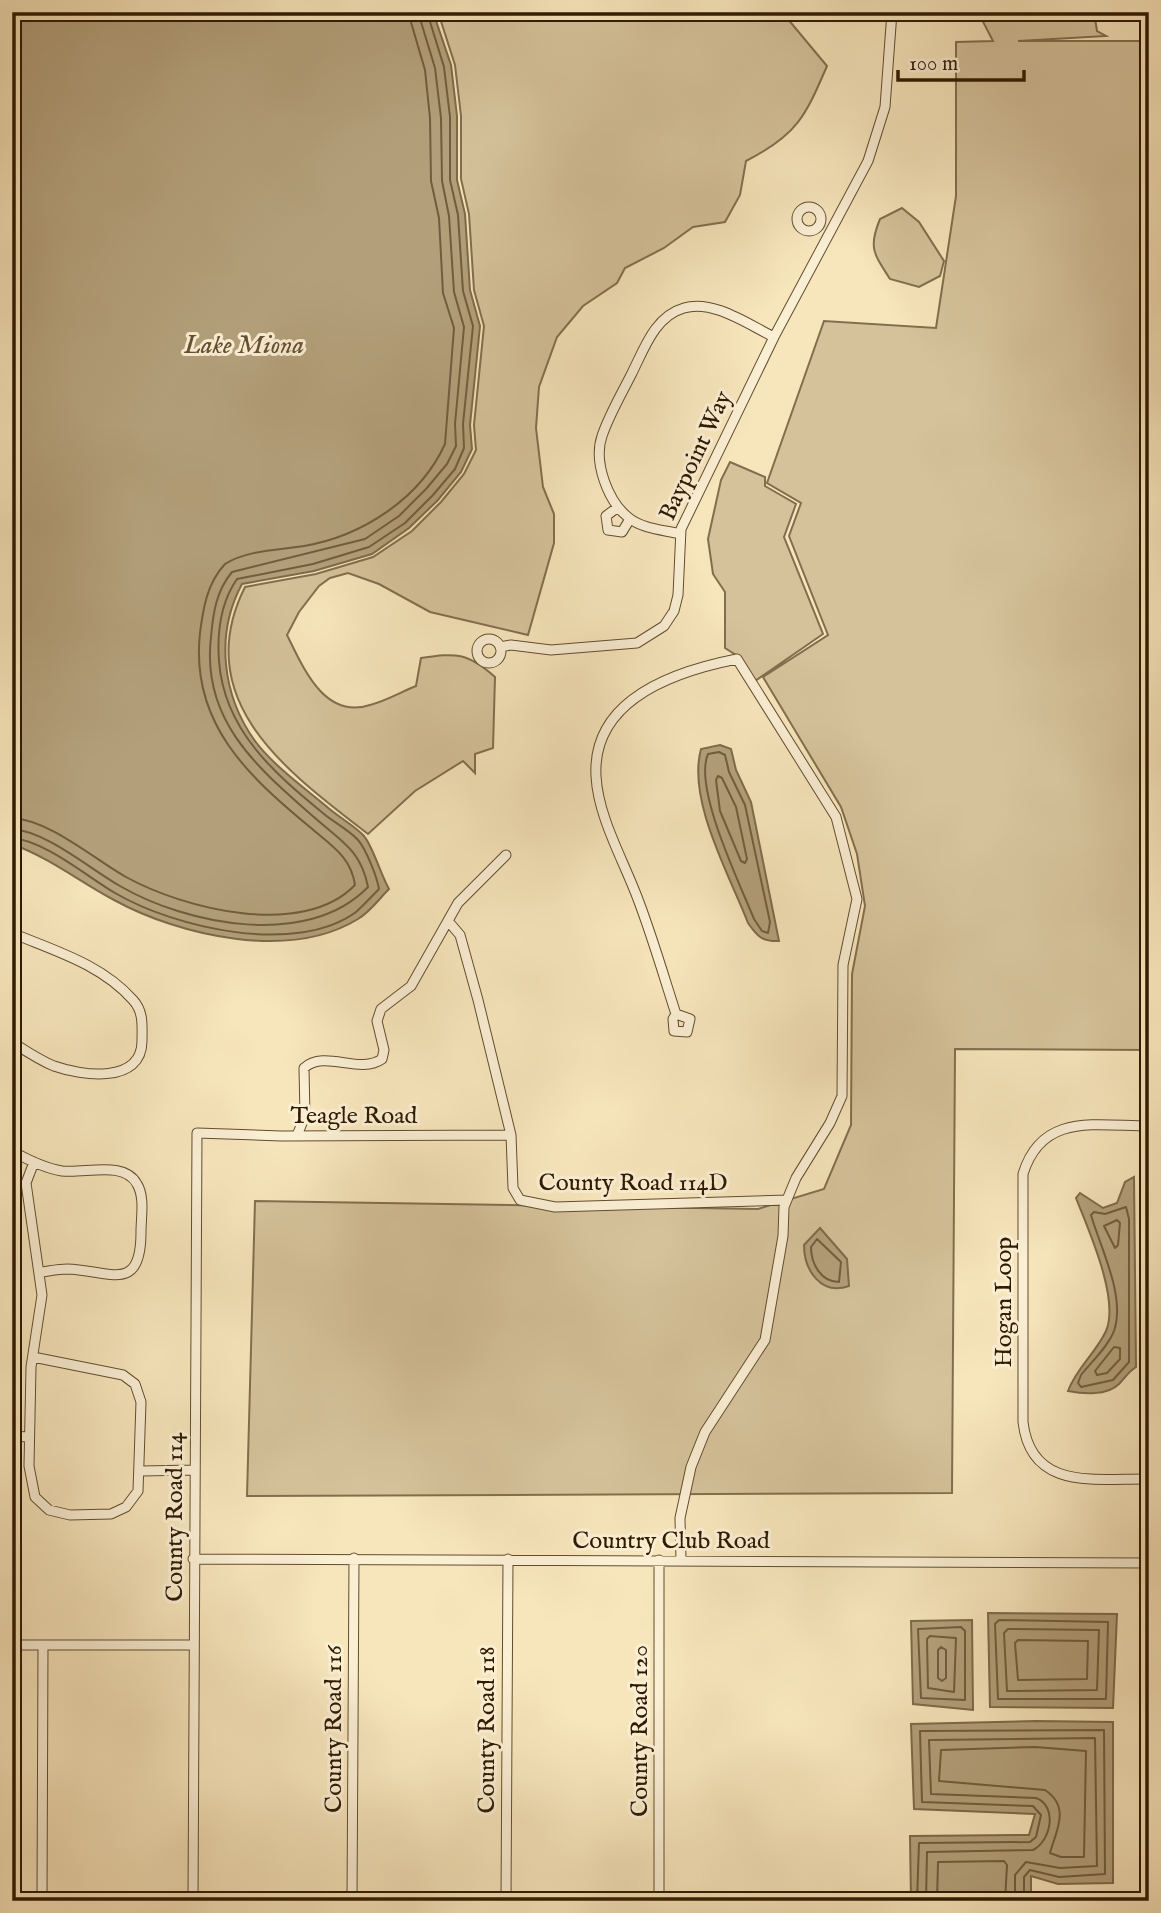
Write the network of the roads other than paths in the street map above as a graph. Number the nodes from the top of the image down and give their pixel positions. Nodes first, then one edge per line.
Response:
1 (892, 12) edge
2 (818, 226) dead end
3 (829, 231) junction
4 (774, 337) junction
5 (618, 506) junction
6 (630, 519) junction
7 (680, 534) junction
8 (500, 647) dead end
9 (506, 855) dead end
10 (448, 921) junction
11 (12, 933) edge
12 (676, 1014) dead end
13 (12, 1042) edge
14 (1149, 1126) edge
15 (197, 1133) joint
16 (298, 1133) junction
17 (511, 1135) junction
18 (12, 1151) edge
19 (34, 1162) junction
20 (787, 1200) junction
21 (41, 1272) junction
22 (33, 1357) junction
23 (12, 1436) edge
24 (28, 1437) junction
25 (194, 1470) junction
26 (141, 1471) junction
27 (1149, 1479) edge
28 (354, 1558) junction
29 (193, 1559) junction
30 (508, 1559) junction
31 (659, 1560) junction
32 (681, 1560) junction
33 (1149, 1563) edge
34 (12, 1645) edge
35 (43, 1645) junction
36 (193, 1645) junction
37 (41, 1901) edge
38 (193, 1901) edge
39 (352, 1901) edge
40 (506, 1901) edge
41 (659, 1901) edge

1 - 3 street, Baypoint Way
2 - 3 street
3 - 4 street, Baypoint Way
4 - 5 street
4 - 7 street, Baypoint Way
5 - 6 street
5 - 6 street
6 - 7 street
7 - 8 street, Baypoint Way
9 - 10 street
10 - 16 street
10 - 17 street, County Road 114D
11 - 13 street
12 - 20 street
14 - 27 street, Hogan Loop
15 - 16 street, Teagle Road
15 - 25 street, County Road 114
16 - 17 street, Teagle Road
17 - 20 street, County Road 114D
18 - 19 street
19 - 21 street
19 - 21 street
20 - 32 street
21 - 22 street
22 - 24 street
22 - 26 street
23 - 24 street
24 - 26 street
25 - 26 street
25 - 29 street, County Road 114
28 - 29 street, Country Club Road
28 - 30 street, Country Club Road
28 - 39 street, County Road 116
29 - 36 street, County Road 114
30 - 31 street, Country Club Road
30 - 40 street, County Road 118
31 - 32 street, Country Club Road
31 - 41 street, County Road 120
32 - 33 street, Country Club Road
34 - 35 street
35 - 36 street
35 - 37 street
36 - 38 street, County Road 114

